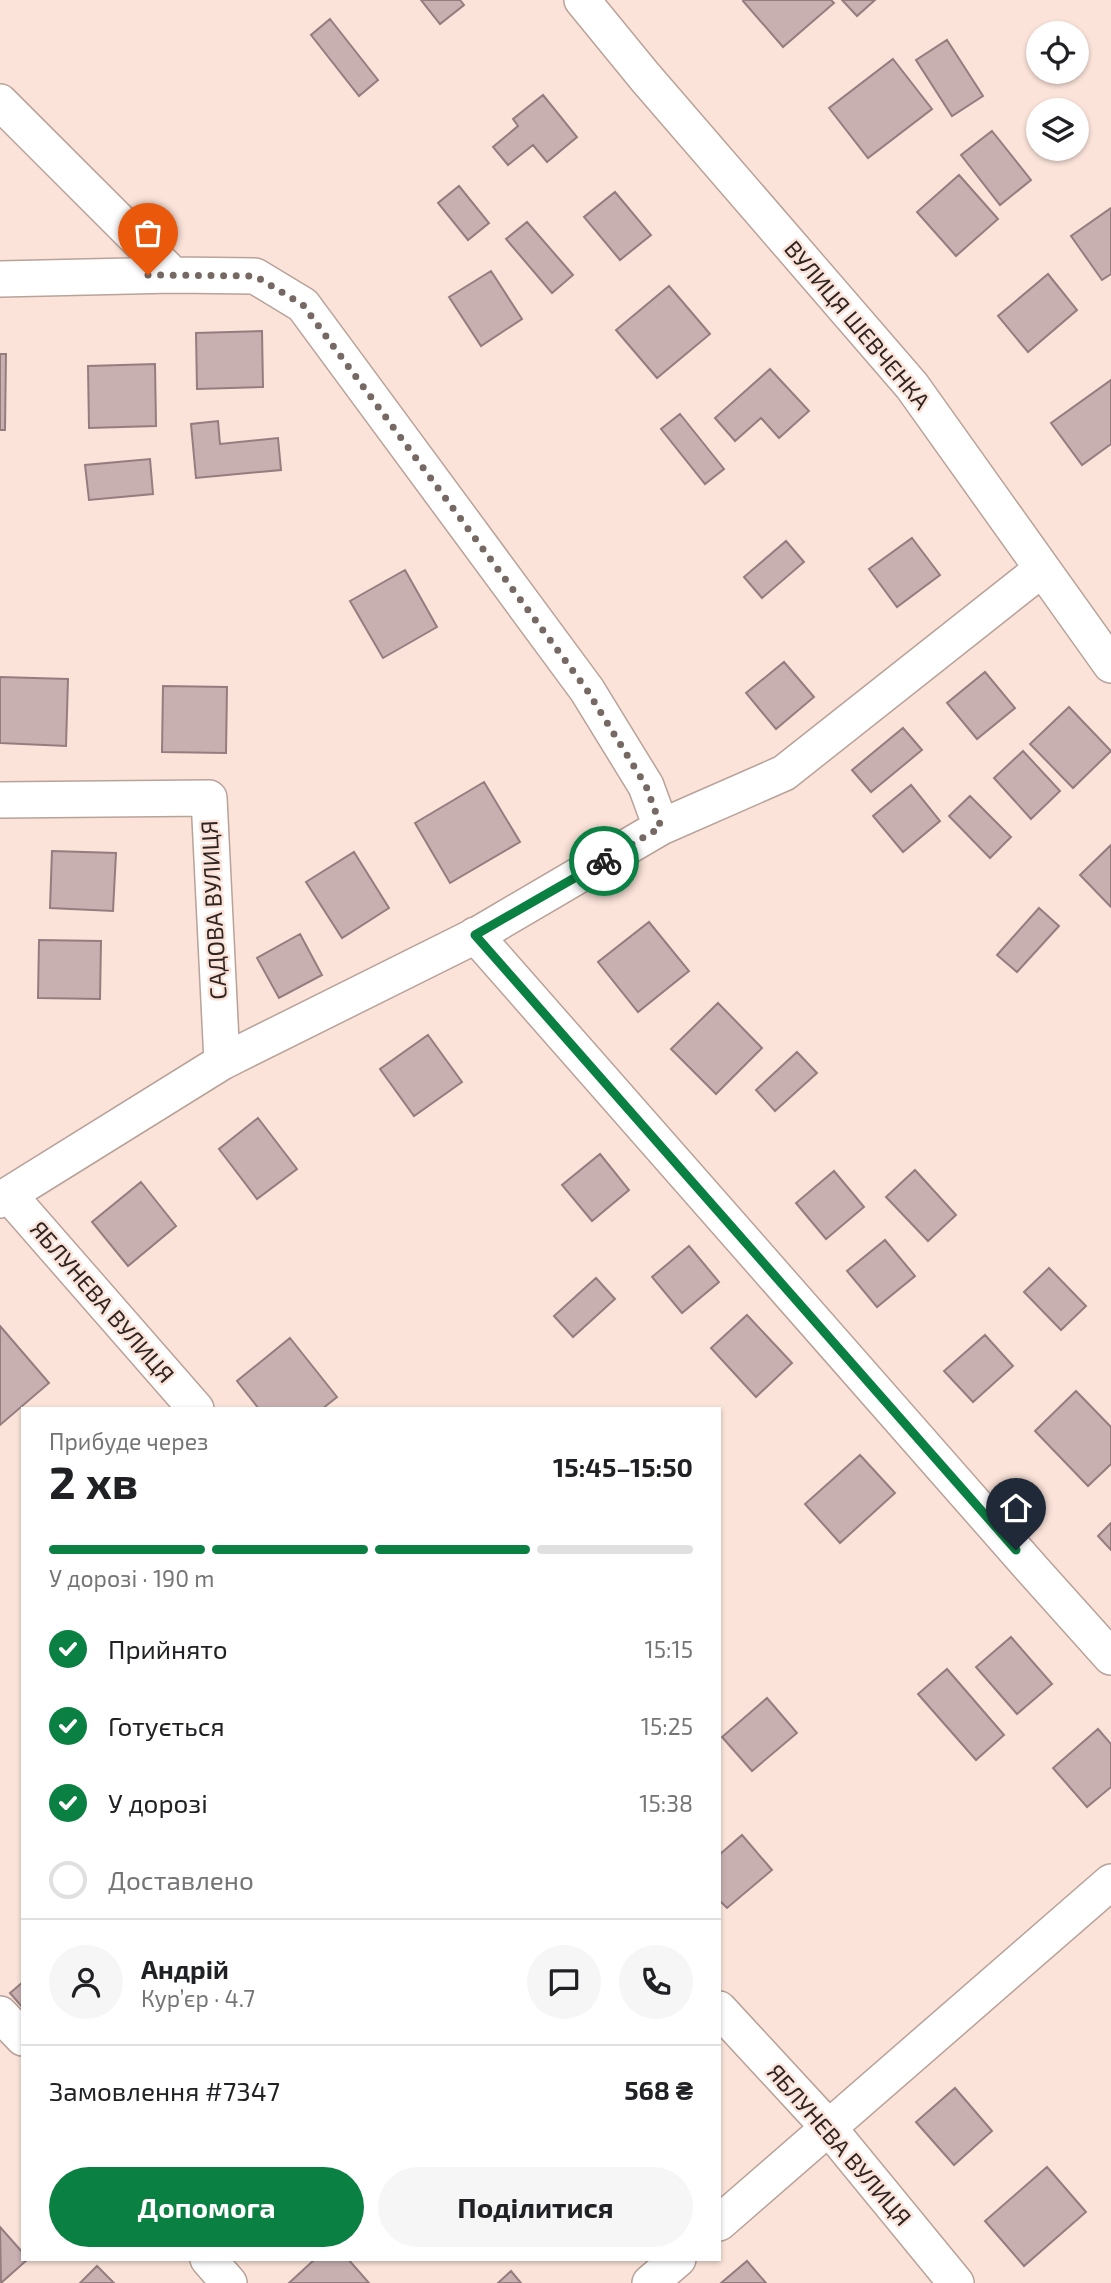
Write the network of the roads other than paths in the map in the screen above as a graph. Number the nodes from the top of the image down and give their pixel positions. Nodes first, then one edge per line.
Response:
1 (582, 0) edge
2 (0, 102) edge
3 (173, 275) junction
4 (0, 279) edge
5 (1042, 569) junction
6 (1111, 665) edge
7 (0, 800) edge
8 (661, 827) junction
9 (475, 935) junction
10 (222, 1062) junction
11 (4, 1198) edge
12 (194, 1407) edge
13 (1111, 1657) edge
14 (1111, 1882) edge
15 (721, 2011) edge
16 (0, 2014) edge
17 (21, 2036) edge
18 (828, 2127) junction
19 (721, 2221) edge
20 (210, 2261) edge
21 (676, 2261) edge
22 (229, 2283) edge
23 (650, 2283) edge
24 (956, 2283) edge

1 - 5 street, ВУЛИЦЯ ШЕВЧЕНКА
2 - 3 street
3 - 4 street
3 - 8 street
5 - 6 street, ВУЛИЦЯ ШЕВЧЕНКА
5 - 8 street
7 - 10 street, САДОВА ВУЛИЦЯ
8 - 9 street
9 - 10 street
9 - 13 street
10 - 11 street
11 - 12 street, ЯБЛУНЕВА ВУЛИЦЯ
14 - 18 street
15 - 18 street, ЯБЛУНЕВА ВУЛИЦЯ
16 - 17 street
18 - 19 street
18 - 24 street, ЯБЛУНЕВА ВУЛИЦЯ
20 - 22 street
21 - 23 street

